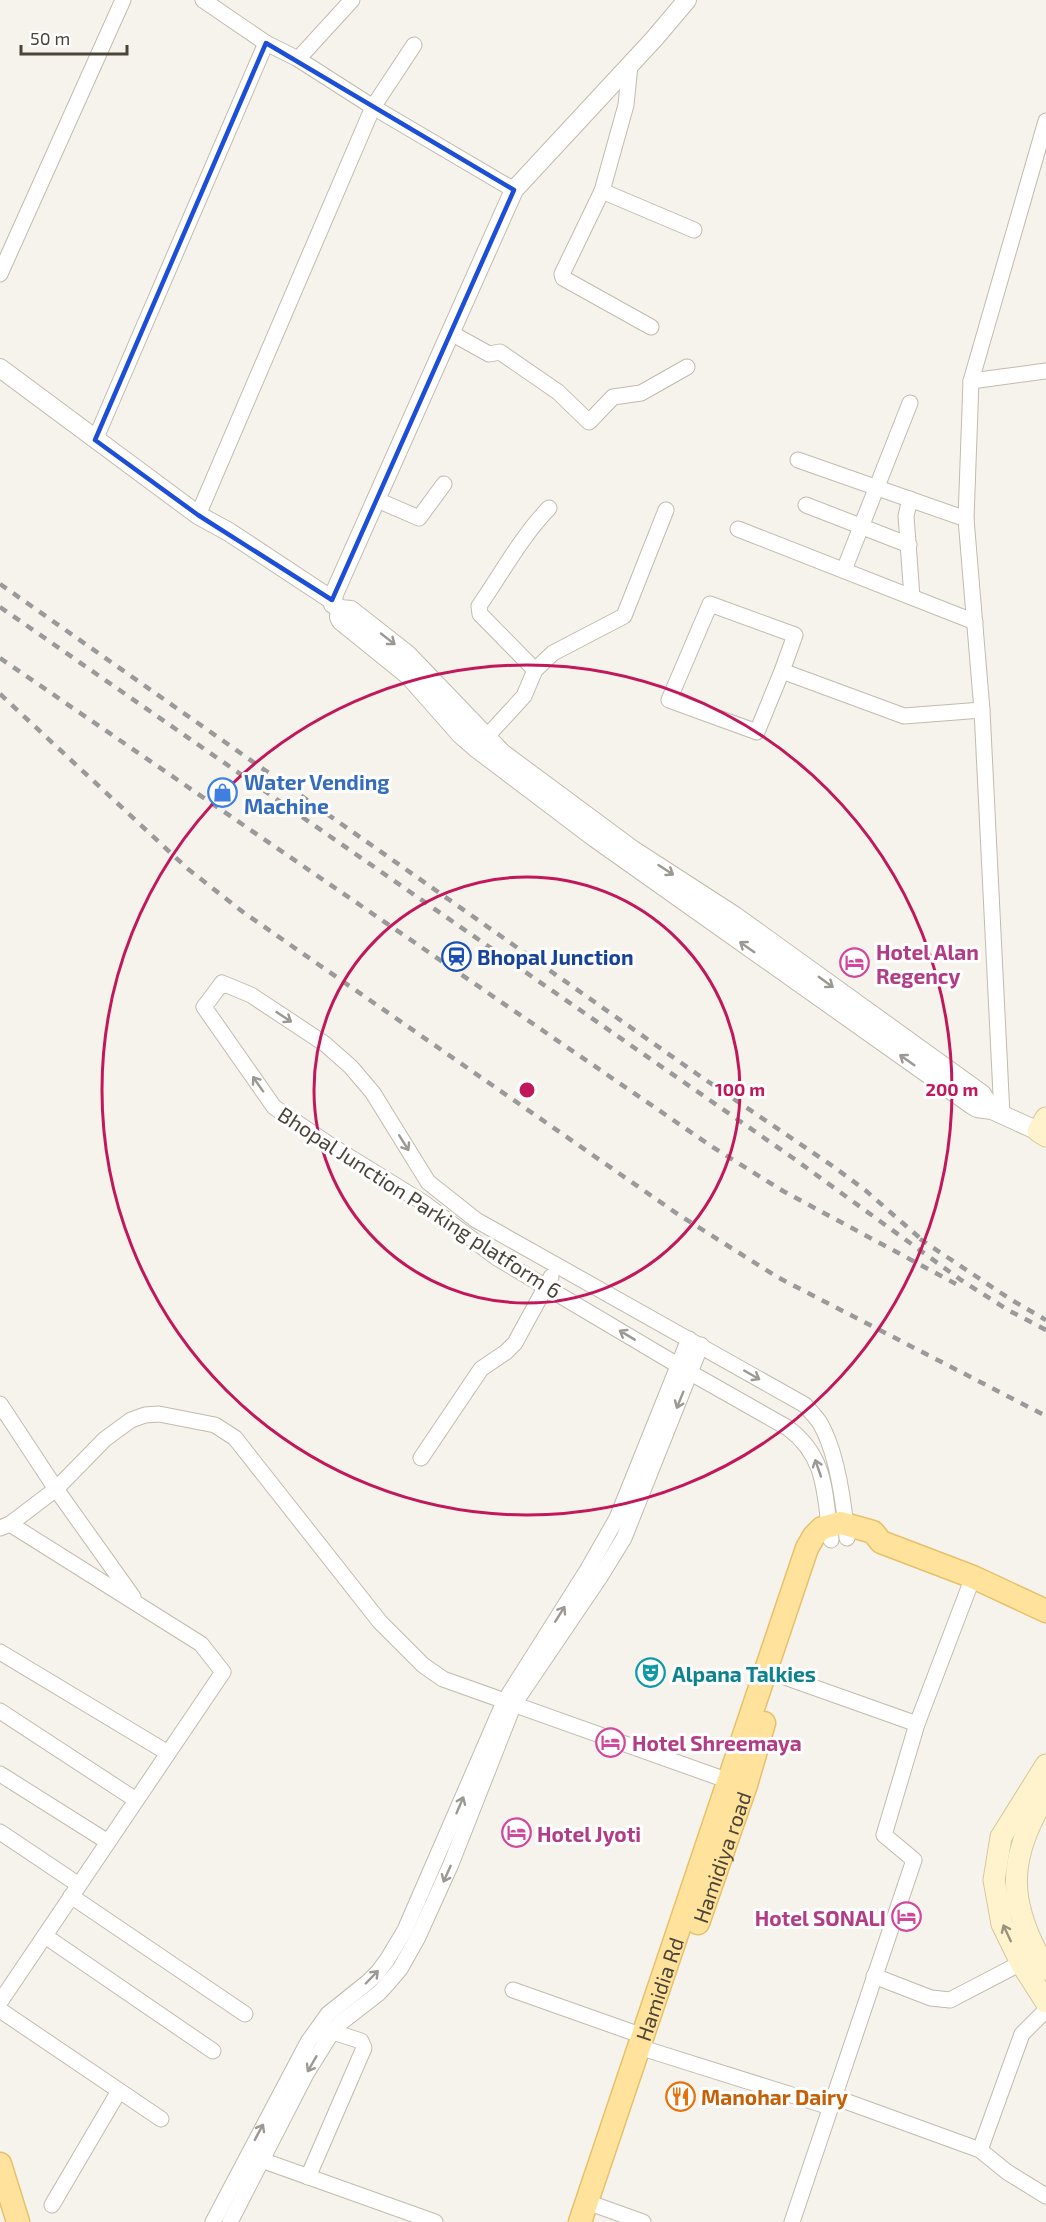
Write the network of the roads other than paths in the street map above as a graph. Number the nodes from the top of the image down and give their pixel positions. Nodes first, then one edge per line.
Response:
1 (123, 0) edge
2 (203, 0) edge
3 (352, 0) edge
4 (687, 0) edge
5 (266, 43) junction
6 (414, 45) dead end
7 (298, 59) junction
8 (630, 65) junction
9 (373, 107) junction
10 (1046, 121) edge
11 (514, 190) junction
12 (602, 191) junction
13 (694, 230) dead end
14 (0, 274) edge
15 (651, 327) dead end
16 (451, 333) junction
17 (687, 367) dead end
18 (0, 368) edge
19 (1046, 371) edge
20 (971, 381) junction
21 (910, 403) dead end
22 (95, 440) junction
23 (798, 460) dead end
24 (444, 484) dead end
25 (875, 487) junction
26 (375, 499) junction
27 (910, 499) junction
28 (806, 505) dead end
29 (549, 508) dead end
30 (666, 510) dead end
31 (198, 516) junction
32 (966, 519) junction
33 (861, 525) junction
34 (738, 529) dead end
35 (909, 545) junction
36 (844, 570) junction
37 (912, 597) junction
38 (336, 605) junction
39 (975, 622) junction
40 (535, 670) junction
41 (782, 671) junction
42 (982, 710) junction
43 (481, 743) junction
44 (997, 1112) junction
45 (1043, 1128) edge
46 (462, 1210) junction
47 (451, 1223) junction
48 (557, 1267) junction
49 (546, 1286) junction
50 (695, 1342) junction
51 (684, 1369) junction
52 (0, 1404) edge
53 (422, 1458) dead end
54 (56, 1489) junction
55 (5, 1526) edge
56 (838, 1532) junction
57 (973, 1576) junction
58 (137, 1603) junction
59 (1046, 1611) edge
60 (0, 1652) edge
61 (779, 1675) junction
62 (509, 1703) junction
63 (0, 1712) edge
64 (917, 1724) junction
65 (168, 1753) junction
66 (1046, 1765) edge
67 (0, 1774) edge
68 (737, 1783) junction
69 (1046, 1796) edge
70 (136, 1800) junction
71 (0, 1832) edge
72 (108, 1842) junction
73 (999, 1845) junction
74 (1020, 1849) junction
75 (75, 1891) junction
76 (45, 1935) junction
77 (1021, 1963) junction
78 (1046, 1969) edge
79 (874, 1976) junction
80 (513, 1990) dead end
81 (1046, 2001) edge
82 (0, 2002) edge
83 (0, 2010) edge
84 (1046, 2010) edge
85 (245, 2014) dead end
86 (333, 2032) junction
87 (646, 2045) junction
88 (213, 2051) dead end
89 (119, 2091) junction
90 (832, 2102) junction
91 (160, 2120) dead end
92 (980, 2150) junction
93 (254, 2158) junction
94 (0, 2164) edge
95 (308, 2177) junction
96 (1046, 2196) edge
97 (52, 2205) dead end
98 (591, 2213) edge
99 (388, 2215) edge
100 (18, 2222) edge
101 (213, 2222) edge
102 (230, 2222) edge
103 (435, 2222) edge
104 (643, 2222) edge
105 (792, 2222) edge

1 - 14 street
2 - 5 street
3 - 7 street
4 - 8 street
5 - 7 street
5 - 22 street
6 - 9 street
7 - 9 street
8 - 11 street
8 - 12 street
9 - 11 street
9 - 31 street
10 - 20 street
11 - 16 street
12 - 13 street
12 - 15 street
16 - 17 street
16 - 26 street
18 - 22 street
19 - 20 street
20 - 32 street
21 - 25 street
22 - 31 street
23 - 25 street
24 - 26 street
25 - 27 street
25 - 33 street
26 - 38 street
27 - 32 street
27 - 35 street
28 - 33 street
29 - 40 street
30 - 40 street
31 - 38 street
32 - 39 street
33 - 35 street
33 - 36 street
34 - 36 street
35 - 37 street
36 - 37 street
37 - 39 street
38 - 43 street
39 - 42 street
40 - 43 street
41 - 41 street
41 - 42 street
42 - 44 street
43 - 44 street
44 - 45 street
46 - 47 street
47 -> 46 street, Bhopal Junction Parking platform 6
46 - 48 street, Bhopal Junction Parking platform 6
47 - 49 street, Bhopal Junction Parking platform 6
48 - 49 street
48 - 50 street, Bhopal Junction Parking platform 6
51 -> 49 street, Bhopal Junction Parking platform 6
49 - 53 street
50 - 51 street
50 -> 56 street, Bhopal Junction Parking platform 6
56 -> 51 street, Bhopal Junction Parking platform 6
51 - 62 street
52 - 54 street
54 - 55 street
54 - 58 street
54 - 62 street
55 - 58 street
56 - 57 main road
56 - 61 main road, Hamidiya road
56 - 68 main road
57 - 59 main road
57 - 64 street
58 - 65 street
60 - 65 street
61 - 64 street
61 - 68 main road, Hamidiya road
62 - 68 street
62 -> 86 street
93 -> 62 street
63 - 70 street
64 - 79 street
65 - 70 street
66 - 73 main road
67 - 72 street
68 - 87 main road, Hamidiya road
69 - 74 main road
70 - 72 street
71 - 75 street
72 - 75 street
73 - 74 main road
77 -> 73 main road
74 - 78 main road
75 - 76 street
75 - 85 street
76 - 82 street
76 - 88 street
77 - 79 street
77 - 81 main road
79 - 90 street
80 - 87 street
83 - 89 street
84 - 92 street
86 -> 93 street
86 - 95 street
87 - 90 street
87 - 98 main road, Hamidiya road
89 - 91 street
89 - 97 street
90 - 92 street
90 - 105 street
92 - 96 street
93 - 95 street
93 - 101 street
93 - 102 street
94 - 100 main road
95 - 99 street
98 - 104 street
99 - 103 street

